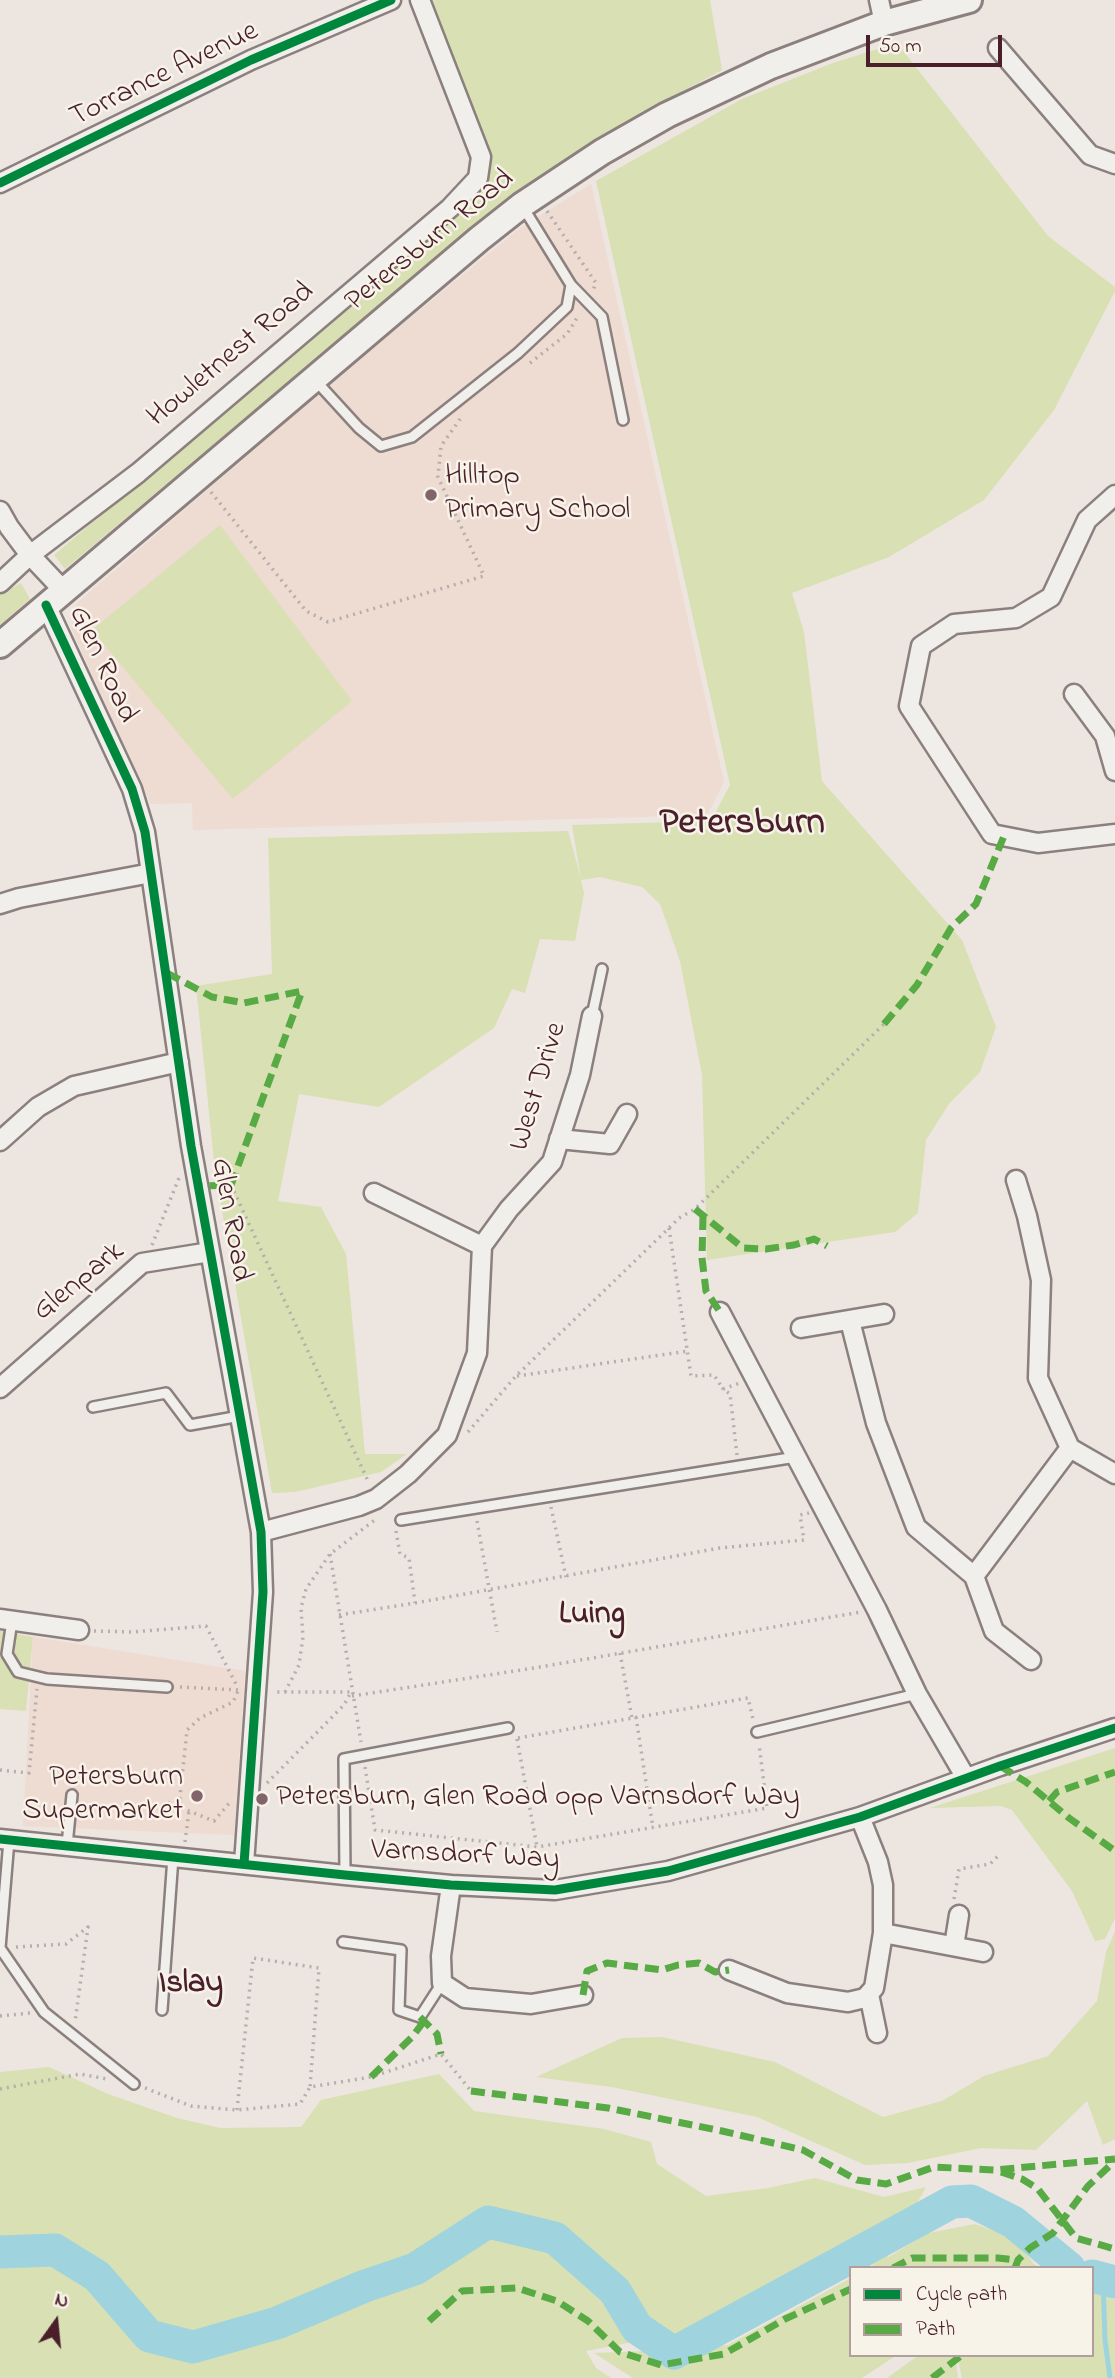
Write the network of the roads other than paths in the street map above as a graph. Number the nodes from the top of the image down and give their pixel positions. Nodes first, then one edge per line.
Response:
1 (391, 0) edge
2 (420, 0) edge
3 (969, 0) edge
4 (881, 12) edge
5 (998, 48) dead end
6 (1115, 164) edge
7 (0, 183) edge
8 (530, 200) junction
9 (571, 285) junction
10 (314, 379) junction
11 (623, 419) dead end
12 (1115, 495) edge
13 (0, 511) edge
14 (30, 555) junction
15 (0, 583) edge
16 (54, 597) junction
17 (0, 645) edge
18 (1074, 694) dead end
19 (1115, 771) edge
20 (1115, 834) edge
21 (151, 873) junction
22 (0, 904) edge
23 (602, 970) dead end
24 (592, 1016) joint
25 (179, 1062) junction
26 (626, 1114) dead end
27 (559, 1139) junction
28 (0, 1141) edge
29 (1016, 1180) dead end
30 (374, 1193) dead end
31 (482, 1246) junction
32 (210, 1252) junction
33 (720, 1312) dead end
34 (884, 1314) dead end
35 (850, 1321) junction
36 (802, 1328) dead end
37 (0, 1388) edge
38 (93, 1406) dead end
39 (240, 1416) junction
40 (1070, 1448) junction
41 (796, 1457) junction
42 (1115, 1474) edge
43 (401, 1520) dead end
44 (261, 1532) junction
45 (974, 1576) junction
46 (6, 1620) edge
47 (79, 1630) road end
48 (1031, 1660) dead end
49 (167, 1687) road end
50 (917, 1694) junction
51 (508, 1727) road end
52 (1115, 1728) edge
53 (757, 1732) road end
54 (966, 1778) junction
55 (72, 1796) dead end
56 (860, 1817) junction
57 (4, 1840) edge
58 (67, 1845) junction
59 (178, 1857) junction
60 (244, 1864) junction
61 (345, 1875) junction
62 (451, 1885) junction
63 (959, 1915) road end
64 (883, 1933) junction
65 (343, 1942) dead end
66 (954, 1946) junction
67 (0, 1948) edge
68 (983, 1952) dead end
69 (729, 1970) dead end
70 (442, 1983) junction
71 (869, 1994) junction
72 (583, 1995) dead end
73 (162, 2010) dead end
74 (877, 2033) dead end
75 (134, 2084) road end

1 - 7 street, Torrance Avenue
2 - 14 street, Howletnest Road
3 - 4 main road, Petersburn Road
4 - 8 main road, Petersburn Road
5 - 6 street
8 - 9 lane
8 - 10 main road, Petersburn Road
9 - 10 lane
9 - 11 lane
10 - 16 main road, Petersburn Road
12 - 20 street
13 - 14 street, Glen Road
14 - 15 street, Howletnest Road
14 - 16 street, Glen Road
16 - 17 main road, Petersburn Road
16 - 21 street, Glen Road
18 - 19 street
21 - 22 street
21 - 25 street, Glen Road
23 - 24 lane
24 - 27 street, West Drive
25 - 28 street
25 - 32 street, Glen Road
26 - 27 street
27 - 31 street, West Drive
29 - 40 street
30 - 31 street
31 - 44 street
32 - 37 street, Glenpark
32 - 39 street, Glen Road
33 - 41 street
34 - 35 street
35 - 36 street
35 - 45 street
38 - 39 lane
39 - 44 street, Glen Road
40 - 42 street
40 - 45 street
41 - 43 lane
41 - 50 street
44 - 60 street, Glen Road
45 - 48 street
46 - 47 street
46 - 49 lane
50 - 53 lane
50 - 54 street
51 - 61 lane
52 - 54 street, Varnsdorf Way
54 - 56 street, Varnsdorf Way
55 - 58 lane
56 - 62 street, Varnsdorf Way
56 - 64 street
57 - 58 street, Varnsdorf Way
57 - 67 lane
58 - 59 street, Varnsdorf Way
59 - 60 street, Varnsdorf Way
59 - 73 lane
60 - 61 street, Varnsdorf Way
61 - 62 street, Varnsdorf Way
62 - 70 street
63 - 66 street
64 - 66 street
64 - 71 street
65 - 70 lane
66 - 68 street
67 - 75 lane
69 - 71 street
70 - 72 street
71 - 74 street

